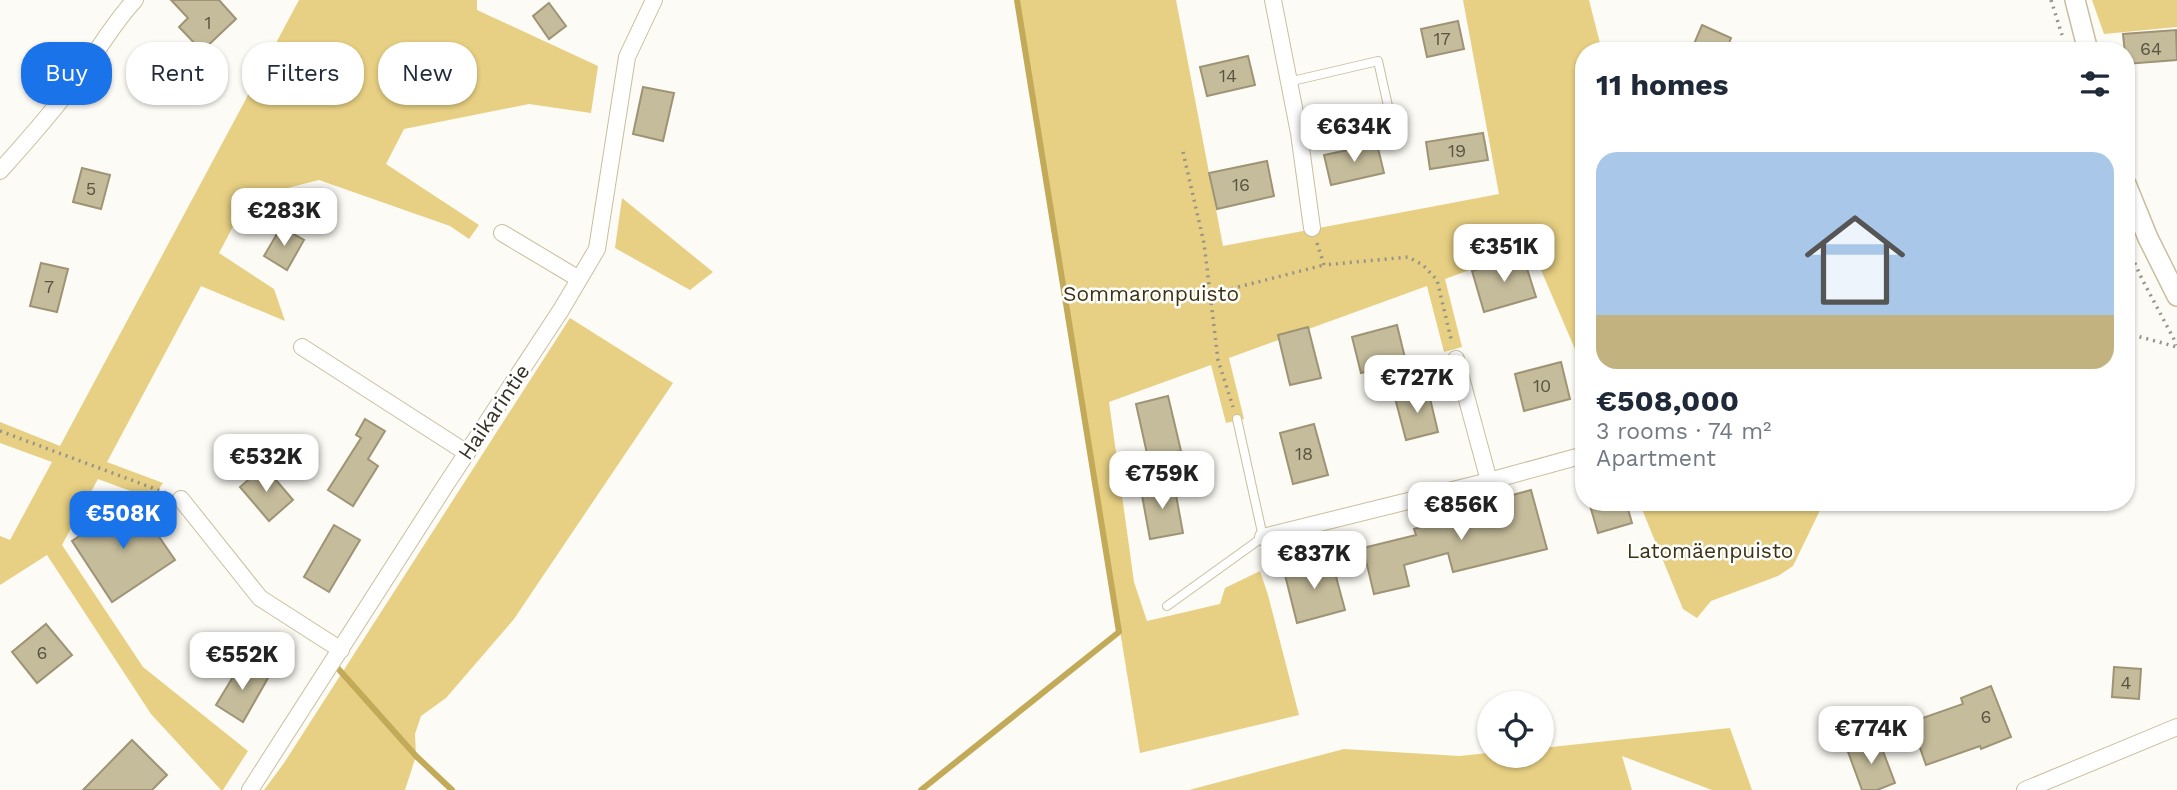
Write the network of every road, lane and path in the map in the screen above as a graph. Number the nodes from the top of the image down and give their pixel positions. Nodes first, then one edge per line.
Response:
1 (135, 0) edge
2 (654, 0) edge
3 (1273, 0) edge
4 (2051, 0) edge
5 (2075, 0) edge
6 (2063, 41) dead end
7 (2086, 42) edge
8 (1288, 82) junction
9 (1299, 134) junction
10 (1182, 152) dead end
11 (0, 171) edge
12 (2135, 206) edge
13 (1312, 228) joint
14 (502, 233) dead end
15 (2135, 264) edge
16 (1324, 265) junction
17 (579, 279) junction
18 (1211, 295) junction
19 (2177, 296) edge
20 (2135, 335) edge
21 (2177, 346) edge
22 (302, 347) dead end
23 (1456, 359) joint
24 (1237, 419) joint
25 (0, 431) edge
26 (467, 453) junction
27 (1575, 457) edge
28 (1489, 481) junction
29 (181, 499) joint
30 (1263, 537) junction
31 (1167, 606) dead end
32 (341, 650) junction
33 (2177, 727) edge
34 (250, 790) edge
35 (2025, 790) edge

1 - 11 street
2 - 17 street, Haikarintie
3 - 8 street
4 - 6 path
5 - 7 street
8 - 9 street
8 - 9 lane
9 - 13 street
10 - 18 path
12 - 19 street
13 - 16 path
14 - 17 street
15 - 21 path
16 - 18 path
16 - 23 path
17 - 26 street, Haikarintie
18 - 24 path
20 - 21 path
22 - 26 street
23 - 28 street
24 - 30 lane
25 - 29 path
26 - 32 street, Haikarintie
27 - 28 street
28 - 30 street
29 - 32 street
30 - 31 lane
32 - 34 street, Haikarintie
33 - 35 street

